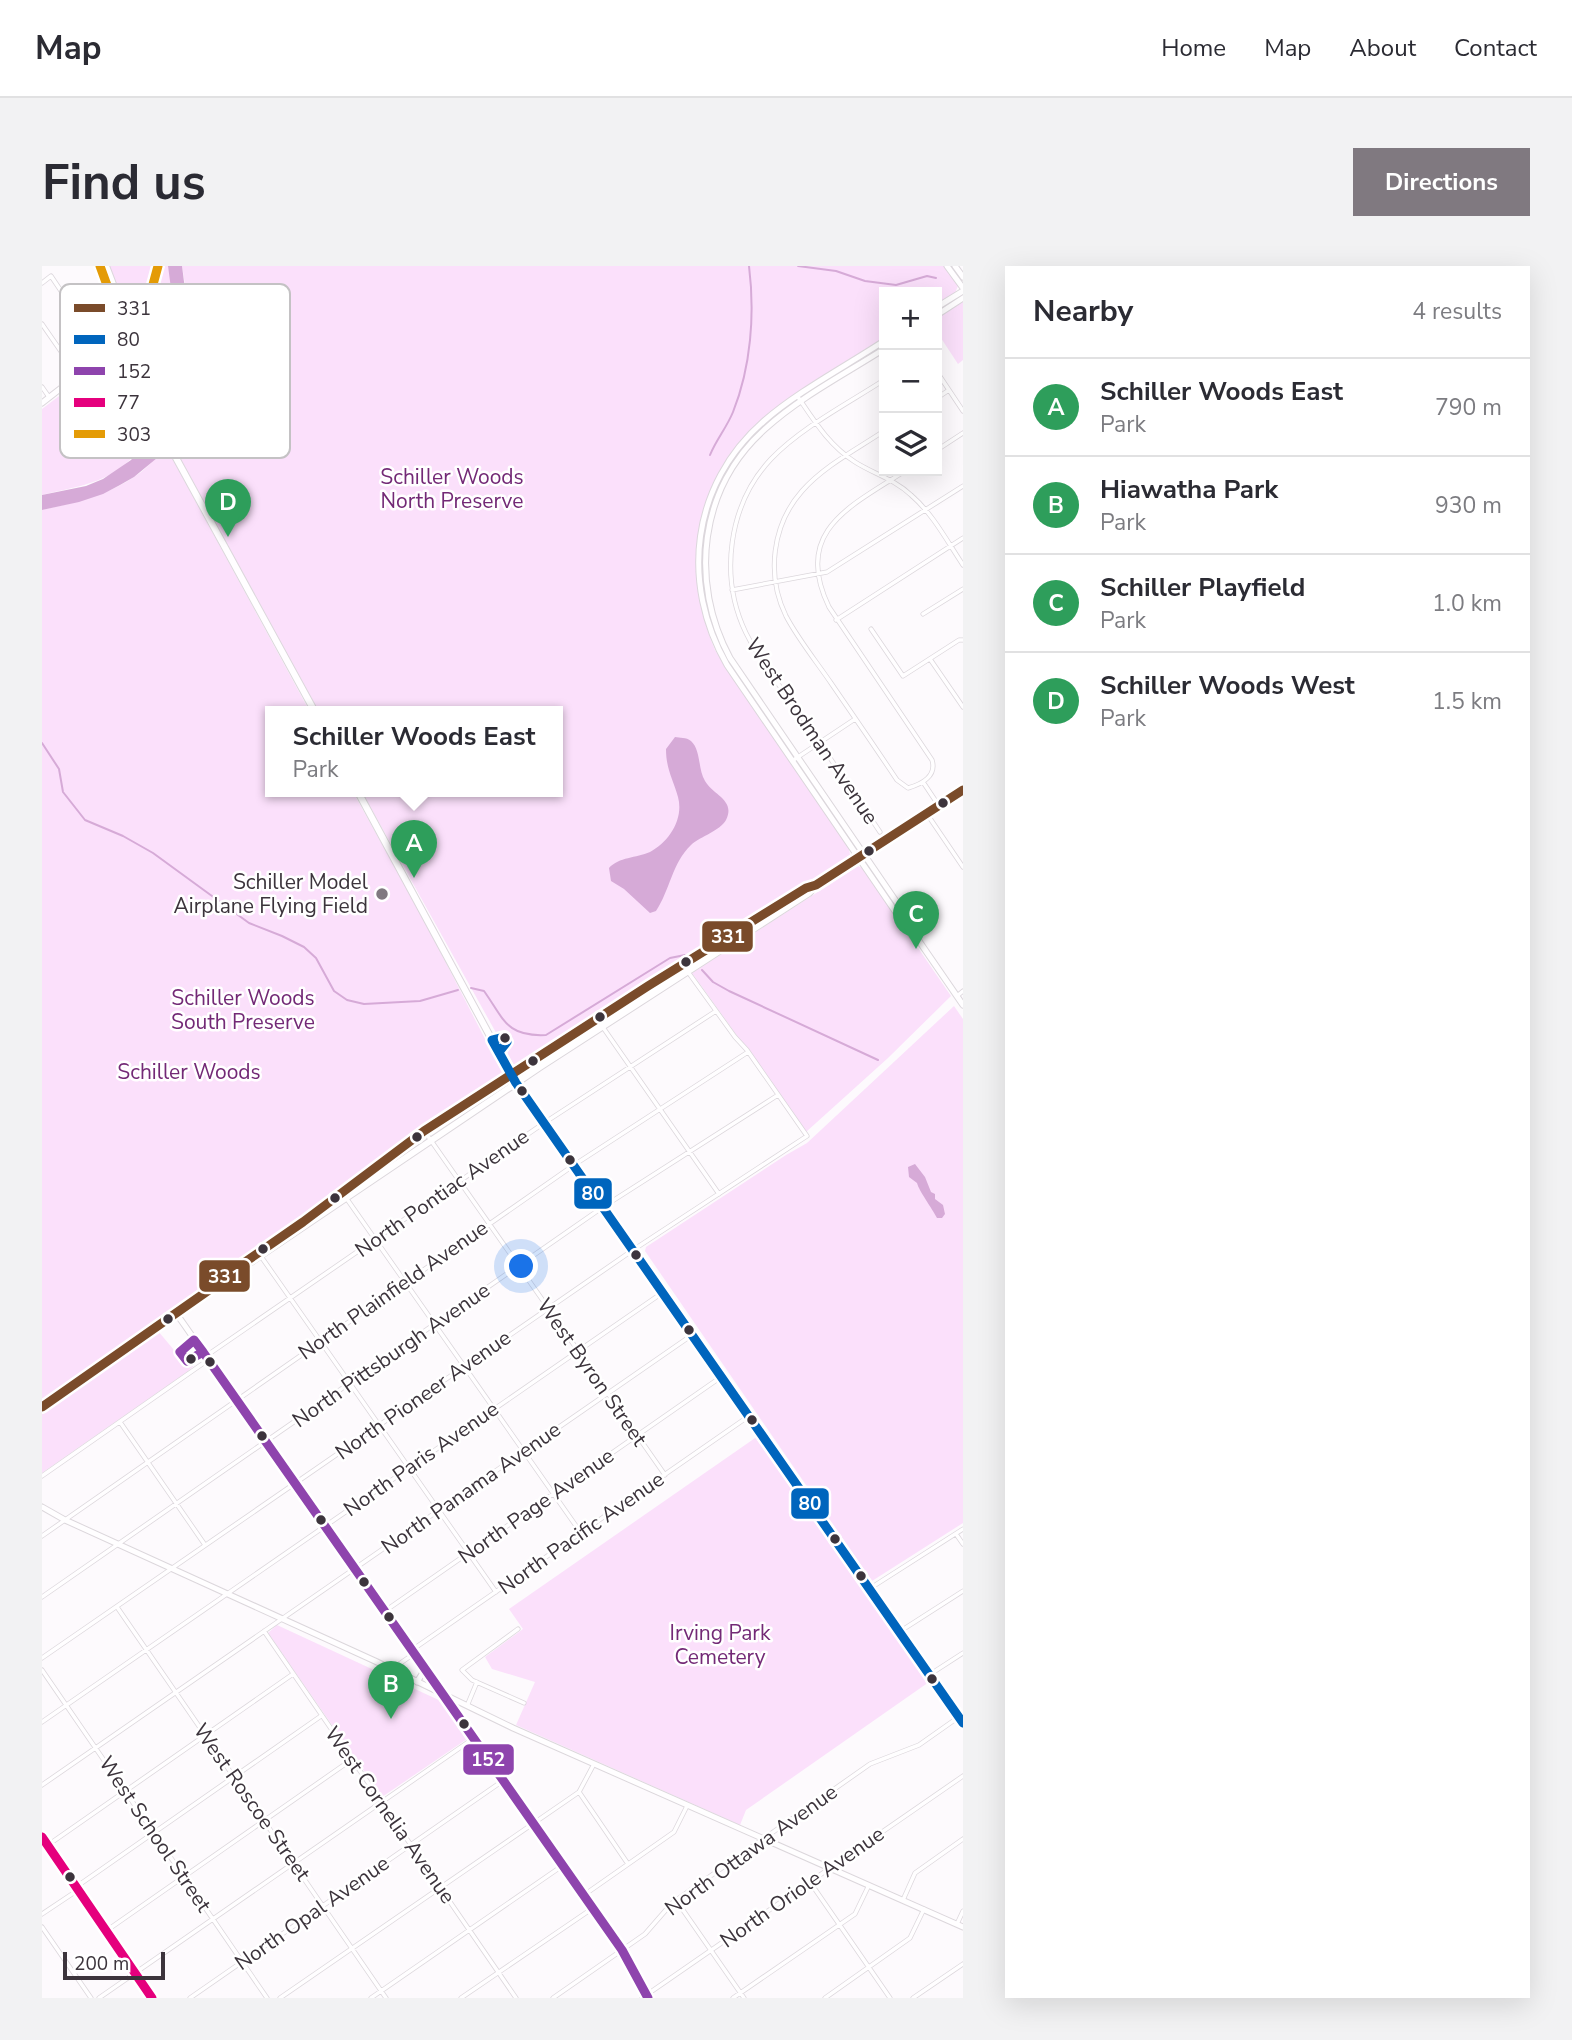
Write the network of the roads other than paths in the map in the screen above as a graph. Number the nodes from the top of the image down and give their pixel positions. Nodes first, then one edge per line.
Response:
1 (100, 266) edge
2 (106, 266) edge
3 (158, 266) edge
4 (947, 266) edge
5 (955, 266) edge
6 (963, 278) edge
7 (42, 283) edge
8 (107, 284) edge
9 (113, 284) edge
10 (154, 284) edge
11 (60, 289) edge
12 (963, 289) edge
13 (963, 298) edge
14 (942, 304) edge
15 (942, 312) edge
16 (42, 324) edge
17 (879, 344) edge
18 (60, 350) edge
19 (882, 350) edge
20 (942, 380) edge
21 (879, 383) edge
22 (42, 387) edge
23 (60, 389) edge
24 (949, 390) junction
25 (942, 395) edge
26 (49, 397) junction
27 (800, 399) junction
28 (42, 403) edge
29 (963, 411) edge
30 (816, 424) junction
31 (963, 433) edge
32 (879, 434) edge
33 (942, 447) edge
34 (847, 456) junction
35 (176, 458) edge
36 (897, 476) edge
37 (891, 480) junction
38 (963, 486) edge
39 (926, 510) junction
40 (963, 538) edge
41 (950, 546) junction
42 (963, 565) edge
43 (818, 575) junction
44 (776, 583) junction
45 (963, 589) edge
46 (732, 590) junction
47 (923, 614) dead end
48 (836, 620) junction
49 (871, 629) dead end
50 (963, 639) edge
51 (930, 659) junction
52 (311, 706) edge
53 (963, 707) edge
54 (855, 719) junction
55 (819, 743) junction
56 (795, 759) junction
57 (923, 782) junction
58 (963, 790) edge
59 (361, 797) edge
60 (939, 806) junction
61 (927, 814) junction
62 (880, 832) dead end
63 (861, 856) junction
64 (963, 867) edge
65 (816, 885) junction
66 (683, 965) junction
67 (688, 971) junction
68 (963, 991) edge
69 (957, 996) junction
70 (963, 1005) edge
71 (716, 1011) junction
72 (597, 1019) junction
73 (603, 1026) junction
74 (748, 1052) junction
75 (631, 1067) junction
76 (511, 1075) junction
77 (516, 1083) junction
78 (778, 1095) junction
79 (660, 1109) junction
80 (544, 1123) junction
81 (424, 1131) junction
82 (430, 1140) junction
83 (689, 1152) junction
84 (574, 1165) junction
85 (459, 1181) junction
86 (342, 1192) junction
87 (719, 1194) junction
88 (346, 1200) junction
89 (603, 1207) junction
90 (489, 1224) junction
91 (374, 1240) junction
92 (633, 1250) junction
93 (260, 1255) junction
94 (518, 1266) junction
95 (404, 1282) junction
96 (662, 1292) junction
97 (290, 1298) junction
98 (548, 1308) junction
99 (176, 1313) junction
100 (434, 1324) junction
101 (692, 1335) junction
102 (320, 1341) junction
103 (578, 1351) junction
104 (207, 1358) junction
105 (464, 1367) junction
106 (721, 1377) junction
107 (350, 1383) junction
108 (608, 1394) junction
109 (236, 1400) junction
110 (42, 1407) edge
111 (494, 1409) junction
112 (749, 1416) junction
113 (120, 1422) junction
114 (380, 1425) junction
115 (637, 1436) junction
116 (266, 1441) junction
117 (524, 1452) junction
118 (148, 1463) junction
119 (409, 1468) junction
120 (665, 1475) junction
121 (42, 1476) edge
122 (295, 1484) junction
123 (553, 1494) junction
124 (176, 1504) junction
125 (42, 1507) edge
126 (439, 1510) junction
127 (65, 1520) junction
128 (325, 1526) junction
129 (963, 1529) edge
130 (581, 1533) junction
131 (956, 1534) junction
132 (42, 1536) edge
133 (118, 1544) junction
134 (205, 1545) junction
135 (963, 1545) edge
136 (469, 1553) junction
137 (172, 1568) junction
138 (355, 1568) junction
139 (869, 1589) junction
140 (963, 1591) edge
141 (496, 1592) junction
142 (227, 1594) junction
143 (42, 1597) edge
144 (117, 1606) junction
145 (385, 1611) junction
146 (282, 1619) junction
147 (518, 1629) dead end
148 (264, 1632) junction
149 (899, 1632) junction
150 (147, 1650) junction
151 (414, 1651) junction
152 (963, 1653) edge
153 (42, 1658) edge
154 (423, 1665) junction
155 (392, 1669) junction
156 (42, 1670) edge
157 (293, 1674) junction
158 (929, 1675) junction
159 (417, 1682) junction
160 (477, 1682) junction
161 (176, 1692) junction
162 (446, 1697) junction
163 (524, 1703) dead end
164 (66, 1705) junction
165 (467, 1706) junction
166 (476, 1711) junction
167 (961, 1715) edge
168 (322, 1716) junction
169 (465, 1717) junction
170 (42, 1722) edge
171 (963, 1723) edge
172 (205, 1735) junction
173 (474, 1738) junction
174 (96, 1748) junction
175 (352, 1759) junction
176 (594, 1764) junction
177 (963, 1776) edge
178 (234, 1777) junction
179 (504, 1780) junction
180 (42, 1785) edge
181 (125, 1791) junction
182 (579, 1792) junction
183 (382, 1802) junction
184 (687, 1806) junction
185 (264, 1821) junction
186 (533, 1823) junction
187 (154, 1833) junction
188 (42, 1838) edge
189 (763, 1839) junction
190 (963, 1839) edge
191 (411, 1844) junction
192 (47, 1845) junction
193 (294, 1863) junction
194 (628, 1864) junction
195 (563, 1866) junction
196 (830, 1868) junction
197 (184, 1877) junction
198 (810, 1882) junction
199 (869, 1885) junction
200 (440, 1887) junction
201 (77, 1889) junction
202 (584, 1895) junction
203 (676, 1900) junction
204 (903, 1900) junction
205 (323, 1906) junction
206 (593, 1908) junction
207 (924, 1909) junction
208 (963, 1911) edge
209 (42, 1914) edge
210 (213, 1919) junction
211 (840, 1924) junction
212 (960, 1925) edge
213 (42, 1927) edge
214 (469, 1930) junction
215 (106, 1931) junction
216 (352, 1948) junction
217 (622, 1950) junction
218 (711, 1951) junction
219 (242, 1962) junction
220 (963, 1964) edge
221 (869, 1968) junction
222 (499, 1972) junction
223 (135, 1973) junction
224 (381, 1991) junction
225 (740, 1993) junction
226 (645, 1997) edge
227 (91, 1998) edge
228 (99, 1998) edge
229 (152, 1998) edge
230 (190, 1998) edge
231 (267, 1998) edge
232 (280, 1998) edge
233 (371, 1998) edge
234 (386, 1998) edge
235 (461, 1998) edge
236 (516, 1998) edge
237 (553, 1998) edge
238 (733, 1998) edge
239 (744, 1998) edge
240 (825, 1998) edge
241 (890, 1998) edge
242 (913, 1998) edge

1 - 8 main road
2 - 9 main road
3 - 10 main road
4 - 12 main road
5 - 6 main road
7 - 11 street
12 - 14 main road
13 - 15 main road
16 - 18 street
17 - 27 main road
19 - 27 main road
20 - 24 street
21 - 30 street, West Brodman Avenue
22 - 26 street
23 - 26 main road
24 - 25 street
24 - 29 street
26 - 28 main road
27 - 30 street
27 - 56 main road
30 - 34 street
30 - 46 street, West Brodman Avenue
31 - 33 street
32 - 34 street
34 - 37 street
34 - 44 street
35 - 52 main road
36 - 37 street
37 - 39 street
37 - 43 street
38 - 39 street
39 - 41 street
39 - 43 street
40 - 41 street
41 - 42 street
41 - 48 street
43 - 44 street
43 - 48 street
44 - 46 street
44 - 54 street
45 - 47 street
46 - 55 street, West Brodman Avenue
48 - 57 street
49 - 51 street
50 - 51 street
51 - 53 street
54 - 55 street
54 - 57 street
55 - 56 street
55 - 62 street, West Brodman Avenue
56 - 63 main road
57 - 60 street
58 - 60 main road
59 - 76 main road
60 - 61 main road
61 - 63 main road
61 - 64 street
63 - 65 main road
63 - 69 main road
65 - 66 main road
65 - 67 main road
66 - 67 street
66 - 72 main road
67 - 71 street
67 - 73 main road
68 - 69 street
69 - 70 main road
71 - 74 street
71 - 75 street, North Pontiac Avenue
72 - 73 street
72 - 76 main road
73 - 75 street
73 - 77 main road
74 - 78 street
74 - 79 street, North Plainfield Avenue
75 - 79 street
75 - 80 street, North Pontiac Avenue
76 - 77 main road
76 - 81 main road
77 - 80 main road
77 - 82 main road
78 - 83 street, North Pittsburgh Avenue
78 - 87 street, North Pioneer Avenue
79 - 83 street
79 - 84 street, North Plainfield Avenue
80 - 84 main road
80 - 85 street, North Pontiac Avenue
81 - 82 street, West Byron Street
81 - 86 main road
82 - 85 street, West Byron Street
82 - 88 main road
83 - 87 street
83 - 89 street, North Pittsburgh Avenue
84 - 89 main road
84 - 90 street, North Plainfield Avenue
85 - 90 street, West Byron Street
85 - 91 street, North Pontiac Avenue
86 - 88 street
86 - 93 main road
87 - 92 street, North Pioneer Avenue
88 - 91 street
88 - 93 main road
89 - 92 main road
89 - 94 street, North Pittsburgh Avenue
90 - 94 street, West Byron Street
90 - 95 street, North Plainfield Avenue
91 - 95 street
91 - 97 street, North Pontiac Avenue
92 - 96 main road
92 - 98 street, North Pioneer Avenue
93 - 97 street
93 - 99 main road
94 - 98 street, West Byron Street
94 - 100 street, North Pittsburgh Avenue
95 - 100 street
95 - 102 street, North Plainfield Avenue
96 - 101 main road
96 - 103 street, North Paris Avenue
97 - 102 street
97 - 104 street, North Pontiac Avenue
98 - 103 street, West Byron Street
98 - 105 street, North Pioneer Avenue
99 - 104 main road
99 - 110 main road
100 - 105 street
100 - 107 street, North Pittsburgh Avenue
101 - 106 main road
101 - 108 street, North Panama Avenue
102 - 107 street
102 - 109 street, North Plainfield Avenue
103 - 108 street, West Byron Street
103 - 111 street, North Paris Avenue
104 - 109 main road
104 - 113 street, North Pontiac Avenue
105 - 111 street
105 - 114 street, North Pioneer Avenue
106 - 112 main road
106 - 115 street, North Page Avenue
107 - 114 street
107 - 116 street, North Pittsburgh Avenue
108 - 115 street, West Byron Street
108 - 117 street, North Panama Avenue
109 - 116 main road
109 - 118 street, North Plainfield Avenue
111 - 117 street
111 - 119 street, North Paris Avenue
112 - 120 street, North Pacific Avenue
112 - 139 main road
113 - 118 street
113 - 121 street, North Pontiac Avenue
114 - 119 street
114 - 122 street, North Pioneer Avenue
115 - 120 street, West Byron Street
115 - 123 street, North Page Avenue
116 - 122 main road
116 - 124 street, North Pittsburgh Avenue
117 - 123 street
117 - 126 street, North Panama Avenue
118 - 124 street
118 - 127 street, North Plainfield Avenue
119 - 126 street
119 - 128 street, North Paris Avenue
120 - 130 street, North Pacific Avenue
122 - 128 main road
122 - 134 street, North Pioneer Avenue
123 - 130 street
123 - 136 street, North Page Avenue
124 - 133 street, North Pittsburgh Avenue
124 - 134 street
125 - 127 main road
126 - 136 street
126 - 138 street, North Panama Avenue
127 - 132 street, North Plainfield Avenue
127 - 133 main road
128 - 138 main road
128 - 142 street, North Paris Avenue
129 - 131 street
130 - 141 street, North Pacific Avenue
131 - 135 street
131 - 139 street
133 - 137 main road
133 - 143 street, North Pittsburgh Avenue
134 - 137 street, North Pioneer Avenue
136 - 141 street
136 - 145 street, North Page Avenue
137 - 142 main road
137 - 144 street, North Pioneer Avenue
138 - 145 main road
138 - 146 street, North Panama Avenue
139 - 149 main road
140 - 149 street
141 - 151 street, North Pacific Avenue
142 - 146 main road
142 - 150 street, North Paris Avenue
144 - 150 street, West Roscoe Street
144 - 153 street, North Pioneer Avenue
145 - 151 main road
146 - 148 street, North Panama Avenue
146 - 155 main road
147 - 160 street
148 - 157 street, West Cornelia Avenue
148 - 161 street, North Panama Avenue
149 - 158 main road
150 - 161 street, West Roscoe Street
150 - 164 street, North Paris Avenue
151 - 154 main road
151 - 155 street, North Pacific Avenue
152 - 158 street
154 - 159 main road
154 - 162 main road
155 - 159 main road
156 - 164 street, West School Street
157 - 168 street, West Cornelia Avenue
157 - 172 street
158 - 167 main road
159 - 162 main road
160 - 163 street
160 - 165 street
161 - 172 street, West Roscoe Street
161 - 174 street, North Panama Avenue
162 - 165 main road
162 - 169 main road
164 - 170 street, North Paris Avenue
164 - 174 street, West School Street
165 - 166 main road
166 - 169 main road
166 - 176 main road
167 - 171 main road
167 - 189 street, North Ottawa Avenue
168 - 175 street, West Cornelia Avenue
168 - 178 street
169 - 173 main road
172 - 178 street, West Roscoe Street
172 - 181 street
173 - 179 main road
173 - 183 street
174 - 180 street, North Panama Avenue
174 - 181 street, West School Street
175 - 183 street, West Cornelia Avenue
175 - 185 street
176 - 182 street
176 - 184 main road
177 - 196 street, North Oriole Avenue
178 - 185 street, West Roscoe Street
178 - 187 street
179 - 186 main road
179 - 191 street, North Opal Avenue
181 - 187 street, West School Street
181 - 192 street
182 - 186 street
182 - 194 street
183 - 191 street, West Cornelia Avenue
183 - 193 street
184 - 189 main road
184 - 194 street
185 - 193 street, West Roscoe Street
185 - 197 street
186 - 195 main road
186 - 200 street
187 - 197 street, West School Street
187 - 201 street
188 - 192 main road
189 - 196 main road
189 - 203 street, North Ottawa Avenue
190 - 204 street
191 - 200 street, West Cornelia Avenue
191 - 205 street, North Opal Avenue
192 - 201 main road
193 - 205 street, West Roscoe Street
193 - 210 street
194 - 202 street
195 - 202 main road
195 - 214 street
196 - 198 street, North Oriole Avenue
196 - 199 main road
197 - 210 street, West School Street
197 - 215 street
198 - 211 street
198 - 218 street, North Oriole Avenue
199 - 204 main road
199 - 211 street
200 - 214 street, West Cornelia Avenue
200 - 216 street
201 - 209 street
201 - 215 main road
202 - 206 main road
203 - 217 street, North Ottawa Avenue
203 - 218 street
204 - 207 main road
205 - 216 street, West Roscoe Street
205 - 219 street, North Opal Avenue
206 - 217 main road
206 - 222 street
207 - 212 main road
207 - 221 street
208 - 212 street
210 - 219 street, West School Street
210 - 223 street
211 - 221 street
211 - 225 street
213 - 227 street
214 - 222 street, West Cornelia Avenue
214 - 224 street
215 - 223 main road
216 - 224 street, West Roscoe Street
216 - 232 street
217 - 226 main road
217 - 237 street, North Ottawa Avenue
218 - 225 street
218 - 226 street, North Oriole Avenue
219 - 230 street, North Opal Avenue
219 - 231 street, West School Street
220 - 242 street
221 - 240 street
221 - 241 street
222 - 235 street
222 - 236 street, West Cornelia Avenue
223 - 228 street
223 - 229 main road
224 - 233 street
224 - 234 street, West Roscoe Street
225 - 238 street
225 - 239 street

